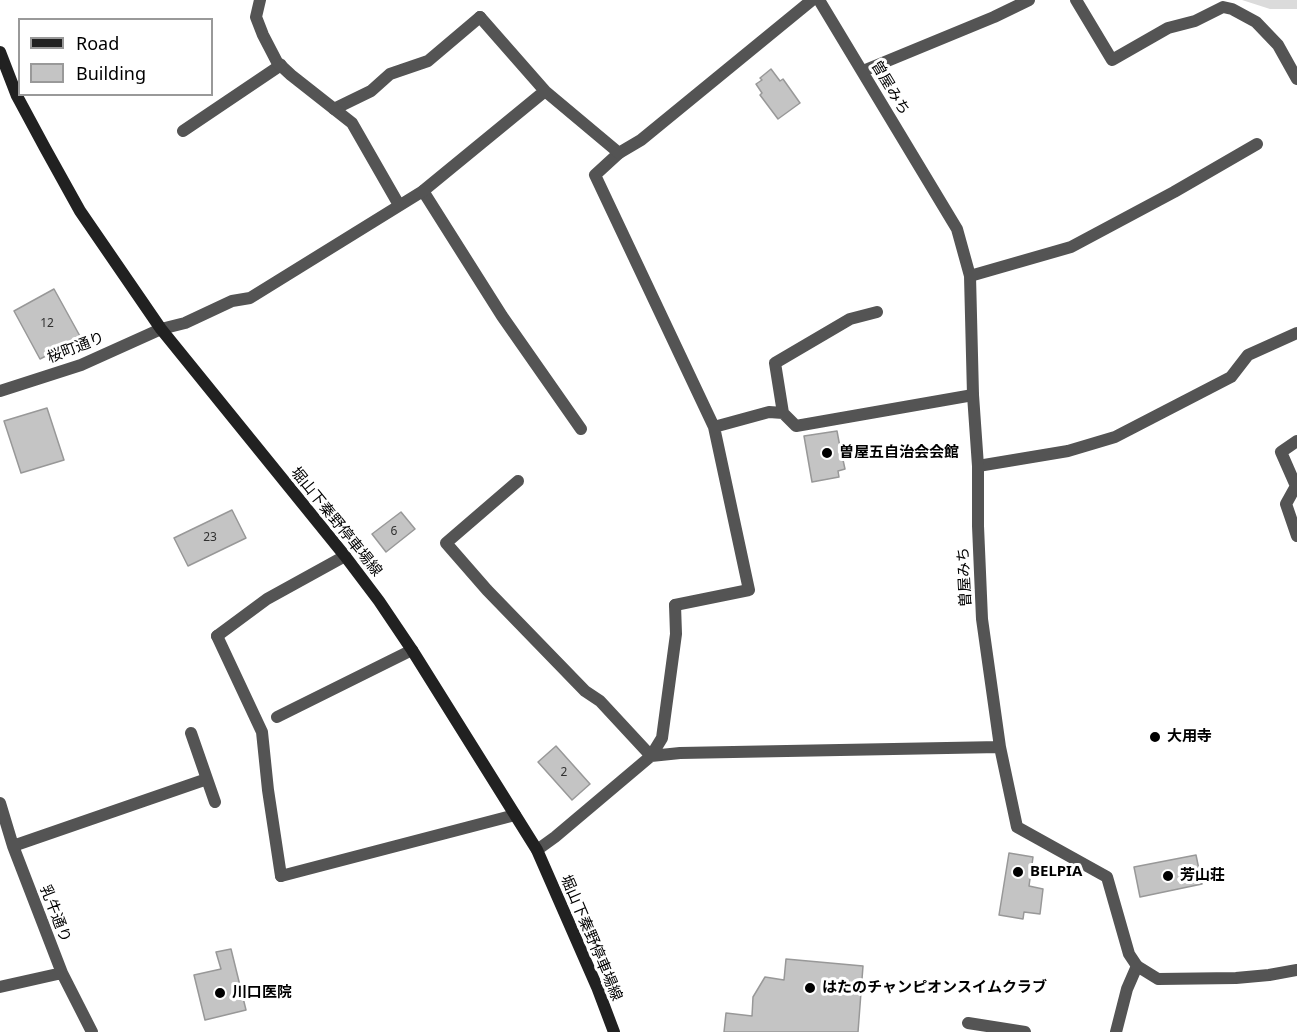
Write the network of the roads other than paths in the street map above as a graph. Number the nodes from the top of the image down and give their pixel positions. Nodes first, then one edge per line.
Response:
1 (260, 0) edge
2 (812, 0) edge
3 (819, 0) edge
4 (1029, 0) edge
5 (1076, 0) edge
6 (0, 52) edge
7 (281, 65) junction
8 (863, 71) junction
9 (1297, 80) edge
10 (545, 91) junction
11 (334, 109) junction
12 (183, 131) dead end
13 (1257, 144) dead end
14 (619, 153) junction
15 (423, 191) junction
16 (399, 205) junction
17 (970, 276) junction
18 (877, 312) dead end
19 (161, 330) junction
20 (1297, 333) edge
21 (0, 391) edge
22 (973, 395) junction
23 (783, 413) junction
24 (714, 427) junction
25 (581, 429) dead end
26 (1297, 441) edge
27 (978, 466) junction
28 (518, 481) dead end
29 (1297, 536) edge
30 (345, 556) junction
31 (412, 650) junction
32 (277, 717) dead end
33 (191, 734) dead end
34 (1000, 747) junction
35 (651, 756) junction
36 (207, 779) junction
37 (215, 802) dead end
38 (0, 803) edge
39 (515, 815) junction
40 (13, 846) junction
41 (537, 850) junction
42 (1137, 966) junction
43 (1297, 970) edge
44 (62, 973) junction
45 (0, 987) edge
46 (968, 1023) dead end
47 (92, 1032) edge
48 (614, 1032) edge
49 (1025, 1032) edge
50 (1116, 1032) edge

1 - 7 street
2 - 14 street
3 - 8 street, 曽屋みち
4 - 8 street
5 - 9 street
6 - 19 main road, 堀山下秦野停車場線
7 - 11 street
7 - 12 street
8 - 17 street, 曽屋みち
10 - 11 street
10 - 14 street
10 - 15 street, 桜町通り
11 - 16 street
13 - 17 street
14 - 24 street
15 - 16 street, 桜町通り
15 - 25 street
16 - 19 street, 桜町通り
17 - 22 street, 曽屋みち
18 - 23 street
19 - 21 street, 桜町通り
19 - 30 main road, 堀山下秦野停車場線
20 - 27 street
22 - 23 street
22 - 27 street, 曽屋みち
23 - 24 street
24 - 35 street
26 - 29 street
27 - 34 street, 曽屋みち
28 - 35 street
30 - 31 main road, 堀山下秦野停車場線
30 - 39 street
31 - 32 street
31 - 39 main road, 堀山下秦野停車場線
33 - 36 street
34 - 35 street
34 - 42 street, 曽屋みち
35 - 41 street
36 - 37 street
36 - 40 street
38 - 40 street, 乳牛通り
39 - 41 main road, 堀山下秦野停車場線
40 - 44 street, 乳牛通り
41 - 48 main road, 堀山下秦野停車場線
42 - 43 street
42 - 50 street
44 - 45 street
44 - 47 street, 乳牛通り
46 - 49 street

